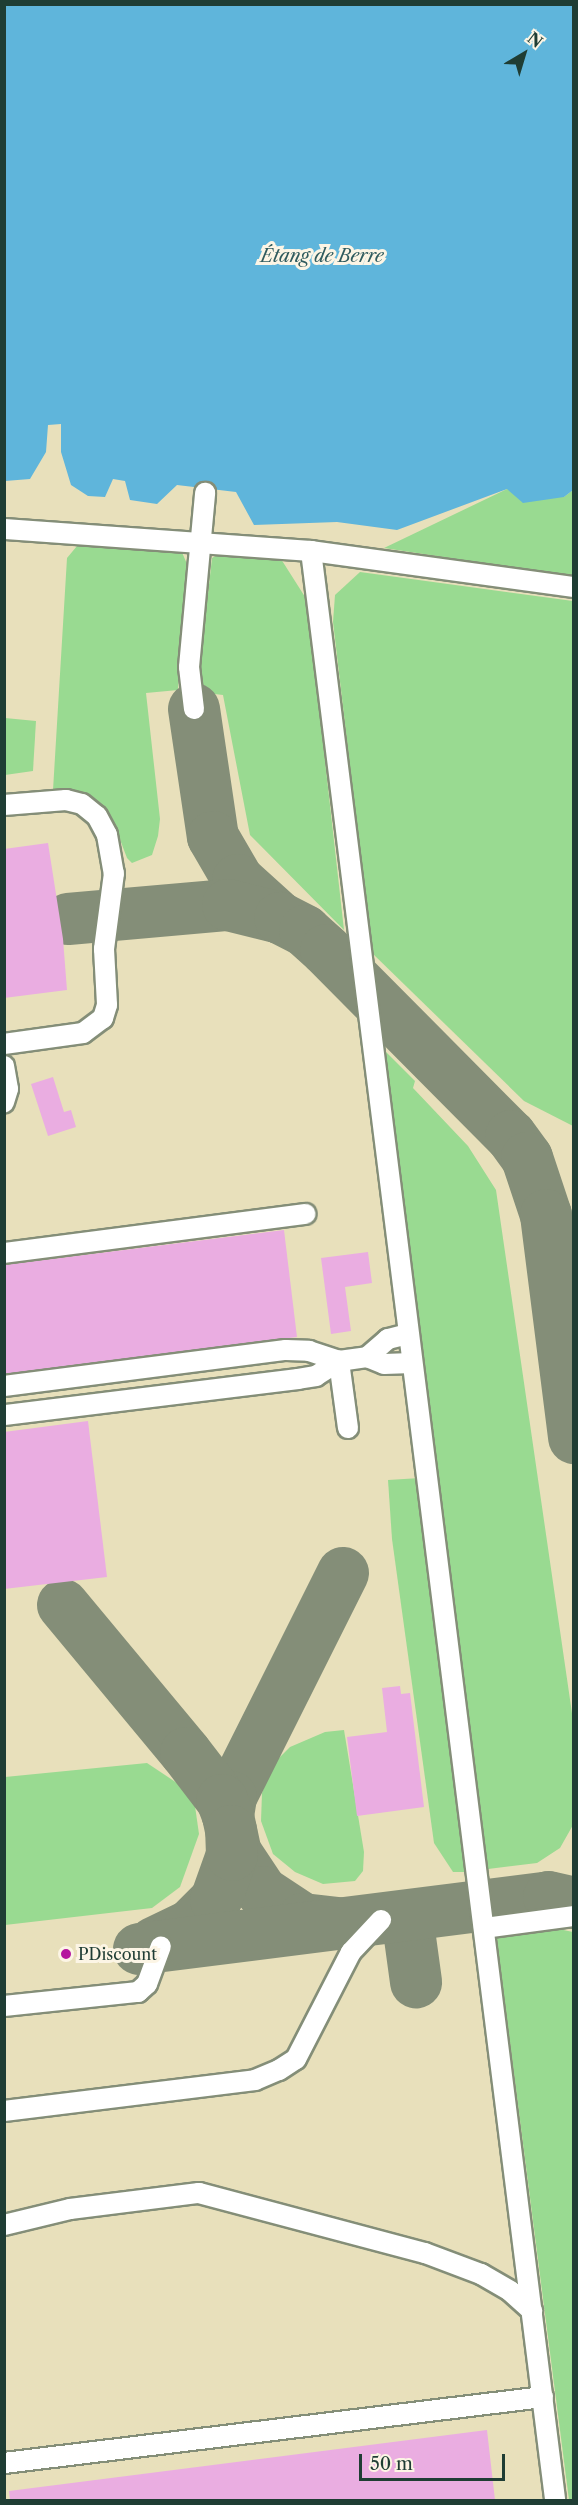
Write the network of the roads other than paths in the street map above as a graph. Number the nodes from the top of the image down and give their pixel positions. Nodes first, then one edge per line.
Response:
1 (204, 494) dead end
2 (4, 529) edge
3 (201, 540) junction
4 (311, 551) junction
5 (573, 587) edge
6 (194, 709) dead end
7 (4, 805) edge
8 (4, 1044) edge
9 (4, 1066) edge
10 (4, 1102) edge
11 (305, 1214) dead end
12 (4, 1253) edge
13 (408, 1334) junction
14 (367, 1357) junction
15 (339, 1361) junction
16 (412, 1363) junction
17 (4, 1386) edge
18 (4, 1415) edge
19 (348, 1428) dead end
20 (573, 1916) edge
21 (381, 1920) dead end
22 (484, 1928) junction
23 (161, 1946) dead end
24 (4, 2006) edge
25 (4, 2111) edge
26 (4, 2225) edge
27 (532, 2311) junction
28 (543, 2397) junction
29 (4, 2463) edge
30 (555, 2500) edge

1 - 3 lane
2 - 3 lane
3 - 4 lane
3 - 6 lane
4 - 5 lane
4 - 13 lane
7 - 8 lane
9 - 10 lane
11 - 12 lane
13 - 14 lane
13 - 16 lane
14 - 15 lane
14 - 16 lane
15 - 17 lane
15 - 18 lane
15 - 19 lane
16 - 22 lane
20 - 22 lane
21 - 25 lane
22 - 27 lane
23 - 24 lane
26 - 27 lane
27 - 28 lane
28 - 29 lane
28 - 30 lane

